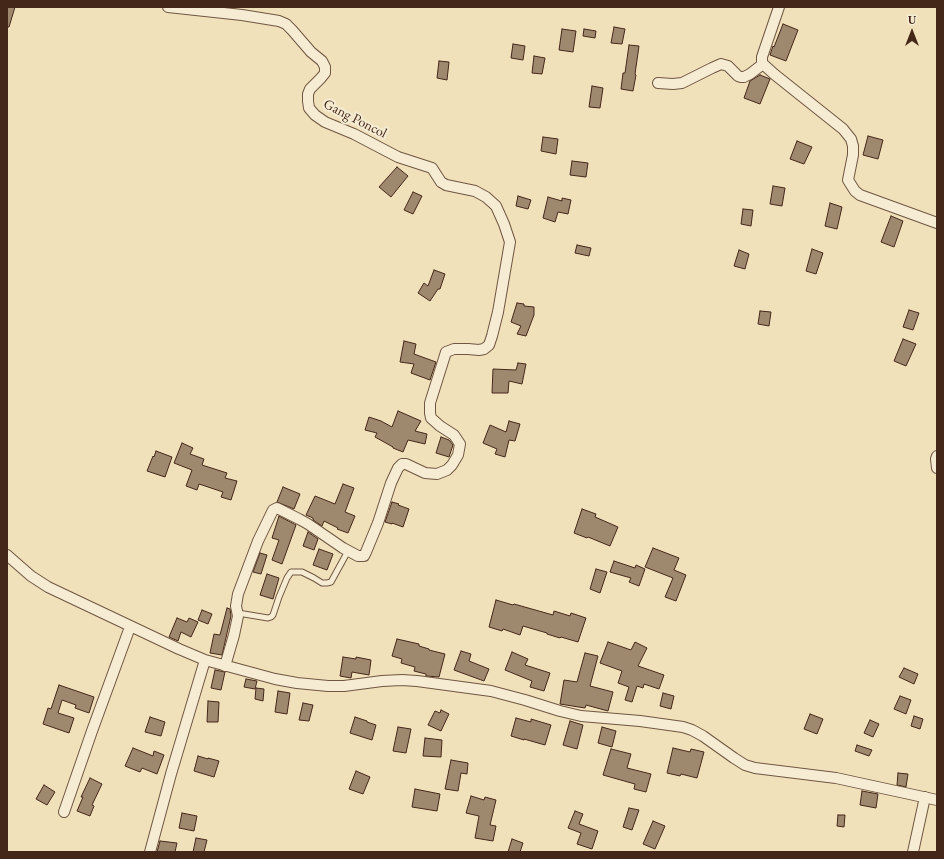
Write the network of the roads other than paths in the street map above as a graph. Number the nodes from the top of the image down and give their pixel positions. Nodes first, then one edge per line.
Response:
1 (168, 7) edge
2 (779, 7) edge
3 (763, 64) junction
4 (658, 83) dead end
5 (937, 223) edge
6 (937, 456) edge
7 (937, 468) edge
8 (348, 551) junction
9 (7, 556) edge
10 (238, 613) junction
11 (130, 626) junction
12 (205, 660) junction
13 (225, 666) junction
14 (925, 797) junction
15 (937, 800) edge
16 (64, 812) dead end
17 (150, 852) edge
18 (913, 852) edge

1 - 8 street, Gang Poncol
2 - 3 street
3 - 4 street
3 - 5 street
6 - 7 street
8 - 10 lane
8 - 10 street
9 - 11 street
10 - 13 street
11 - 12 street
11 - 16 street
12 - 13 street
12 - 17 street
13 - 14 street
14 - 15 street
14 - 18 street

